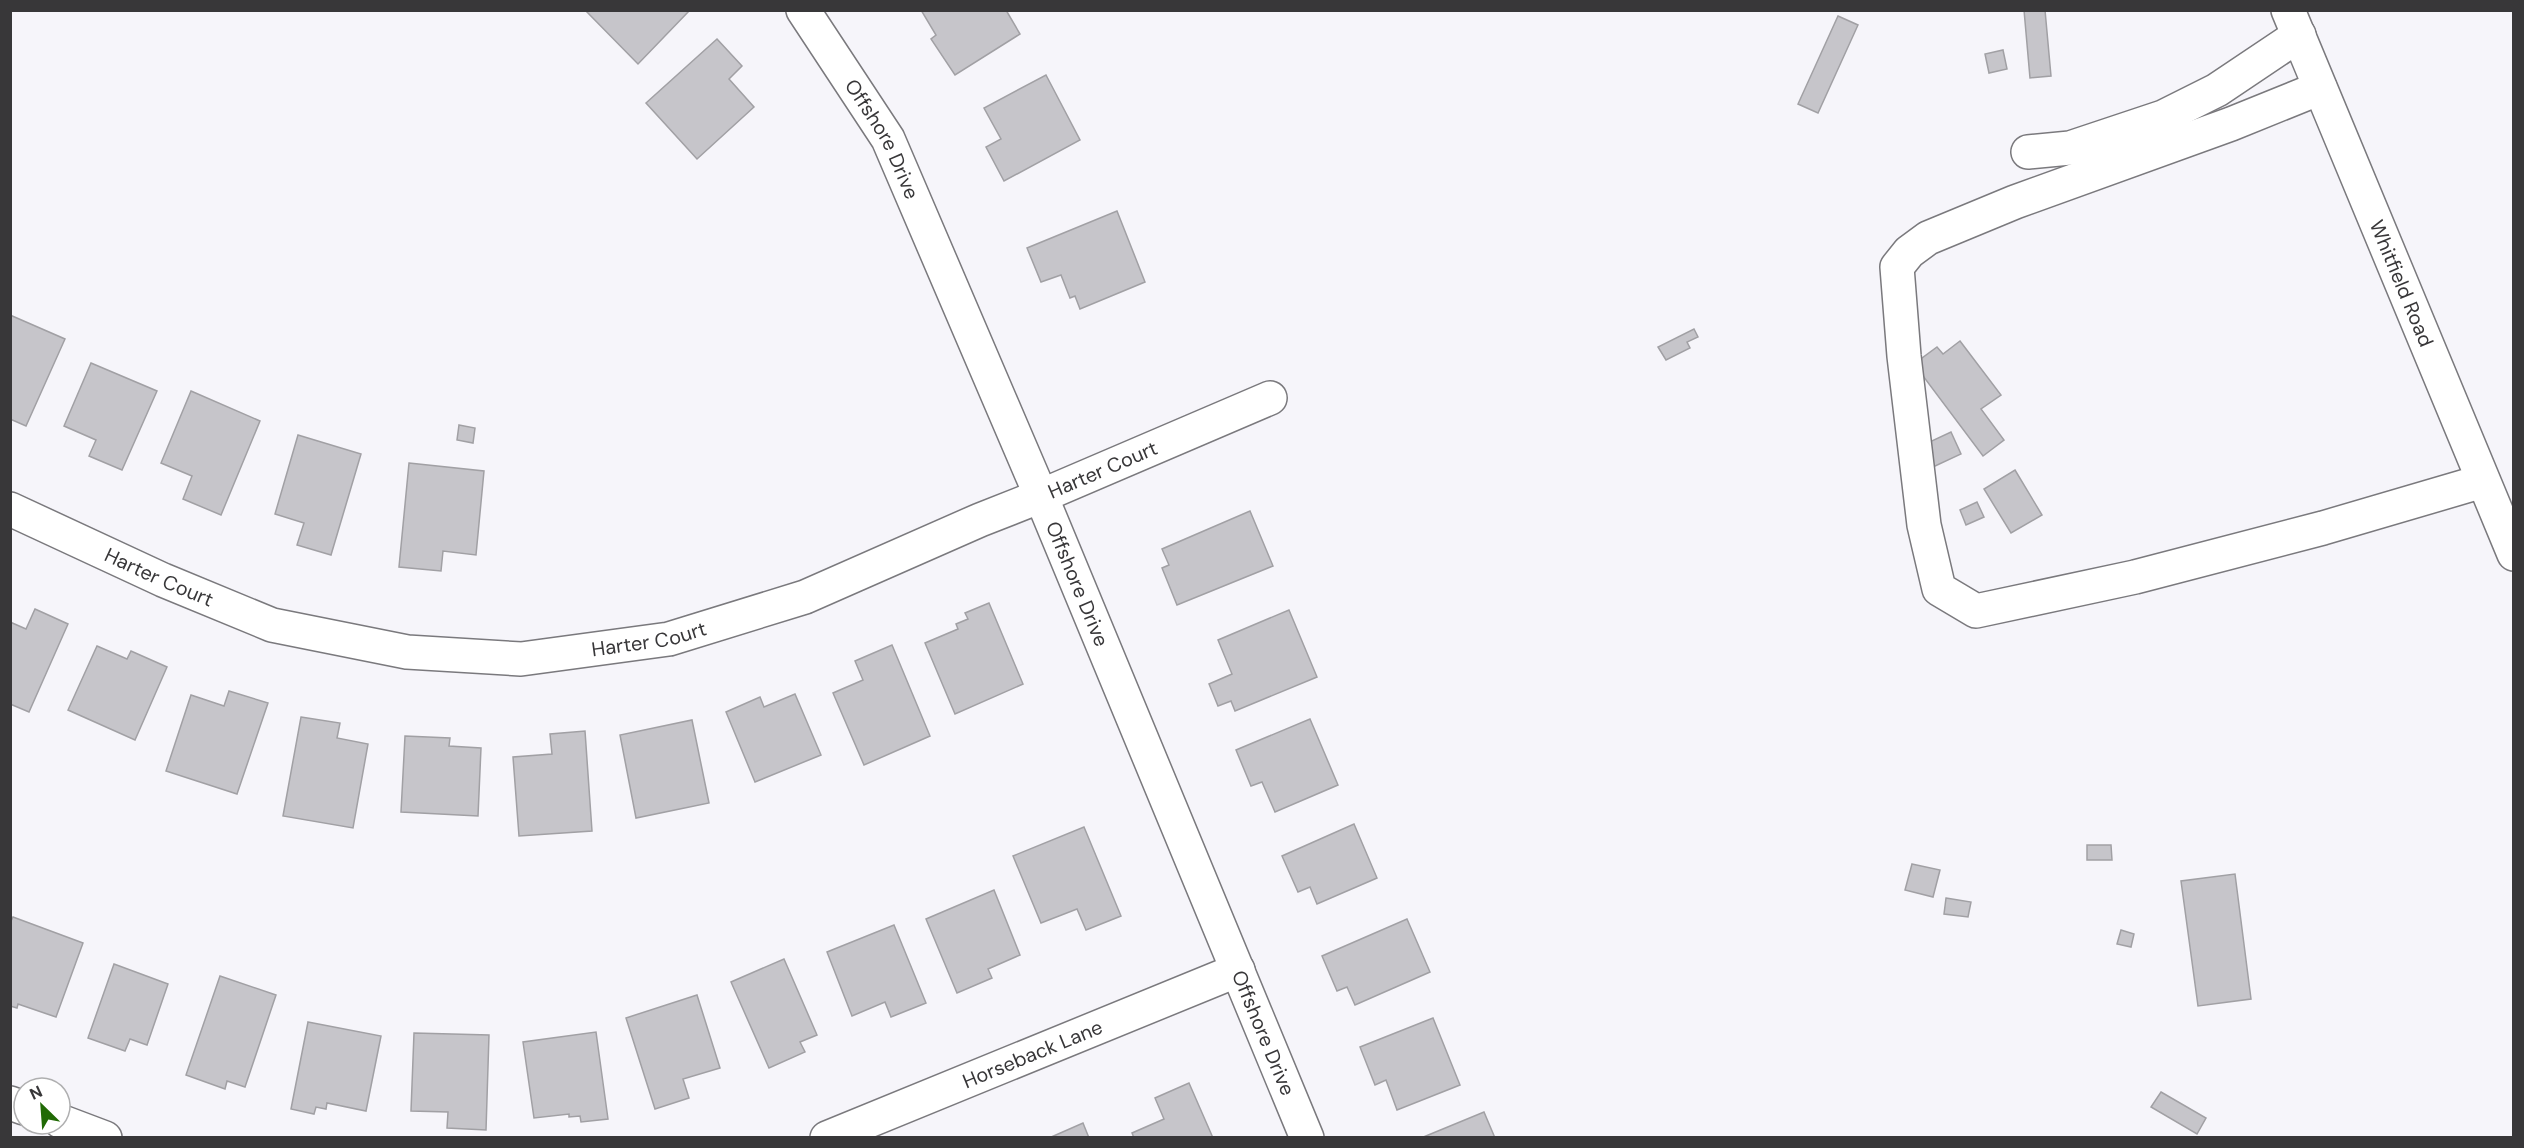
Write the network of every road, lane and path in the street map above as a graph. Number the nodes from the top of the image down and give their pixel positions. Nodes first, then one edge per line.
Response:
1 (803, 10) edge
2 (2294, 23) edge
3 (2320, 88) junction
4 (2028, 152) dead end
5 (1270, 398) dead end
6 (2483, 481) junction
7 (1041, 496) junction
8 (10, 509) edge
9 (2514, 554) edge
10 (1238, 970) junction
11 (72, 1125) edge
12 (105, 1137) edge
13 (827, 1137) edge
14 (1307, 1137) edge

1 - 7 street, Offshore Drive
2 - 3 street, Whitfield Road
2 - 4 street
3 - 6 street, Whitfield Road
3 - 6 street
5 - 7 street, Harter Court
6 - 9 street, Whitfield Road
7 - 8 street, Harter Court
7 - 10 street, Offshore Drive
10 - 13 street, Horseback Lane
10 - 14 street, Offshore Drive
11 - 12 street

